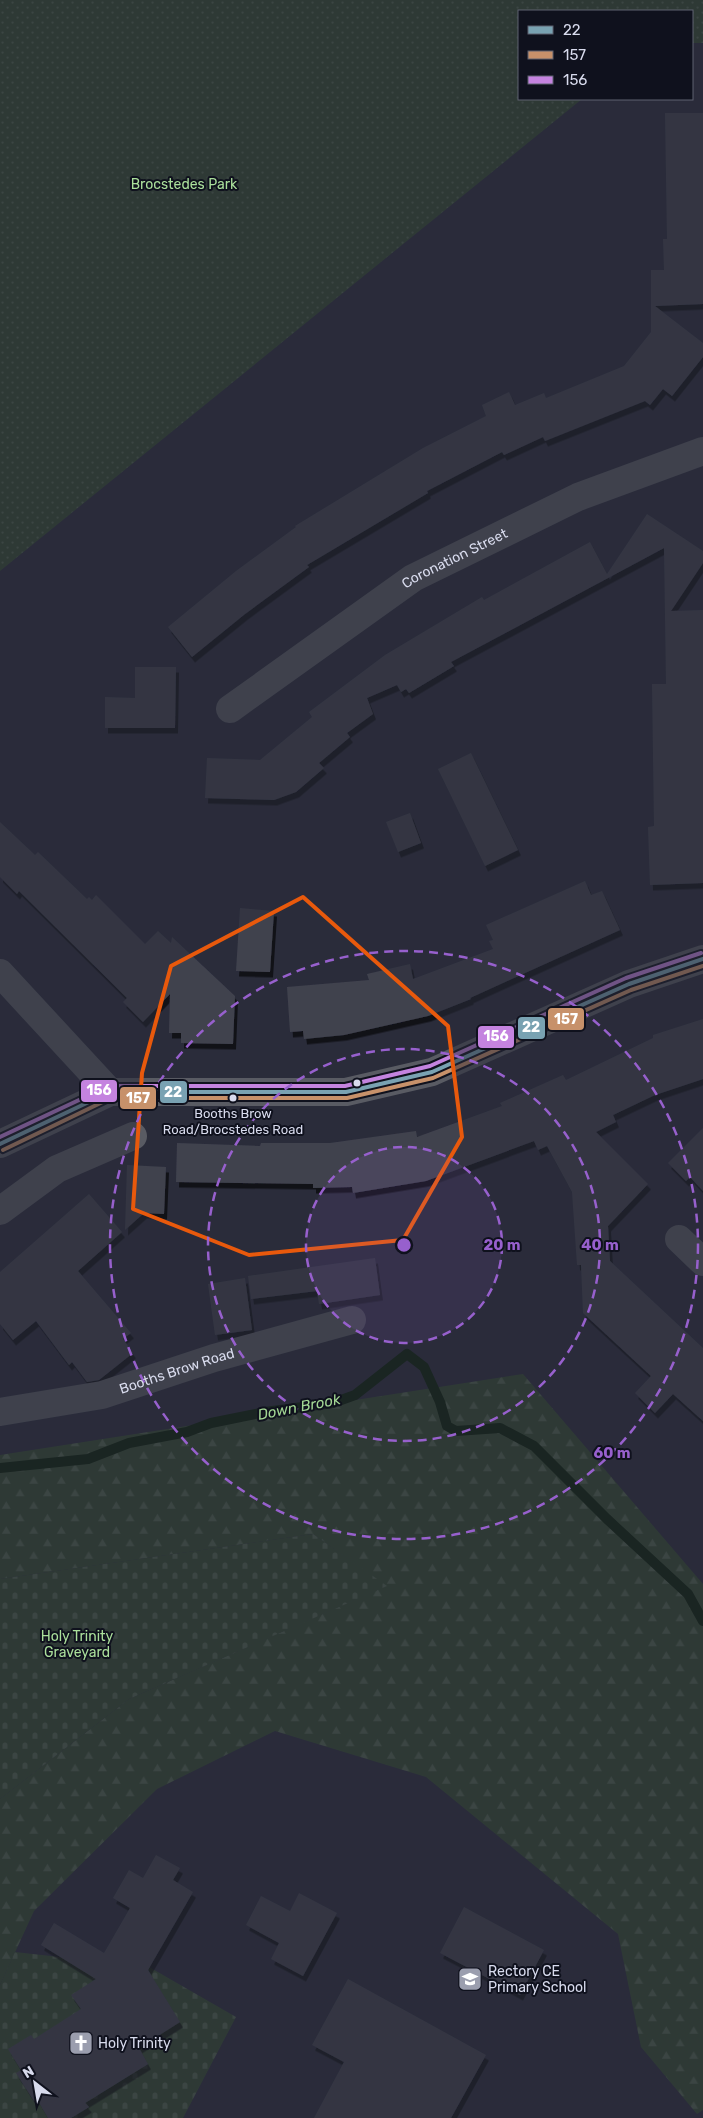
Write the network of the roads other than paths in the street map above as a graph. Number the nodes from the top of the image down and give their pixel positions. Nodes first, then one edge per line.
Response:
1 (703, 451) edge
2 (230, 709) dead end
3 (703, 959) edge
4 (0, 973) edge
5 (110, 1092) junction
6 (133, 1136) dead end
7 (0, 1144) edge
8 (0, 1211) edge
9 (679, 1239) dead end
10 (703, 1262) edge
11 (352, 1320) dead end
12 (0, 1412) edge

1 - 2 street, Coronation Street
3 - 5 street
4 - 5 street
5 - 7 street
6 - 8 street
9 - 10 street
11 - 12 street, Booths Brow Road

